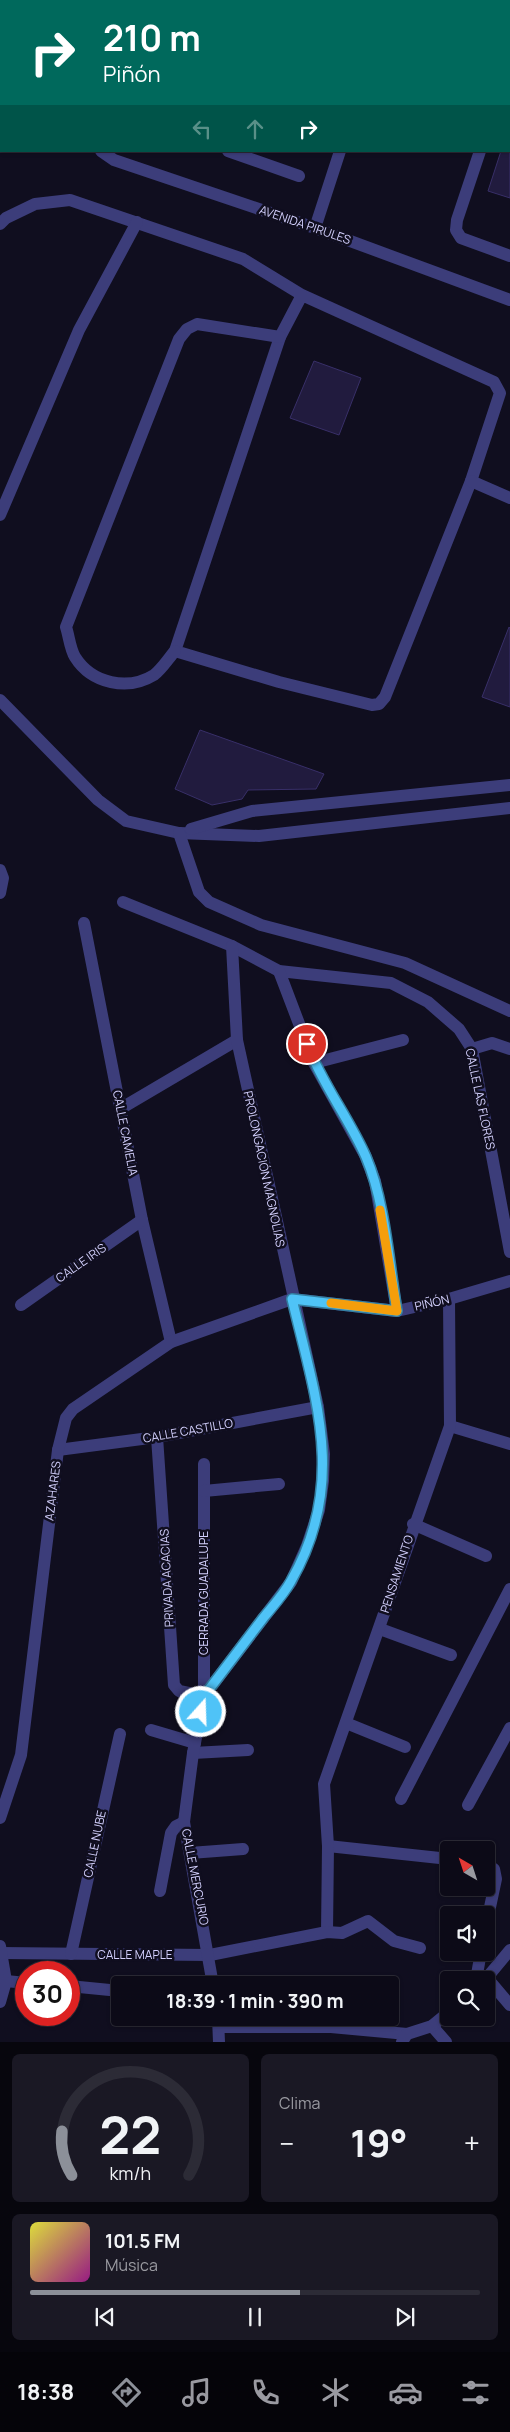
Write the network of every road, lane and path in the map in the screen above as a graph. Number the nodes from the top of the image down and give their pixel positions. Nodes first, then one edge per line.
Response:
1 (102, 152) edge
2 (340, 152) edge
3 (480, 152) edge
4 (246, 154) edge
5 (298, 176) dead end
6 (137, 222) junction
7 (0, 224) edge
8 (315, 228) junction
9 (510, 256) edge
10 (302, 295) junction
11 (510, 300) edge
12 (280, 337) junction
13 (471, 481) junction
14 (510, 498) edge
15 (0, 515) edge
16 (175, 651) junction
17 (0, 700) edge
18 (510, 785) edge
19 (510, 808) edge
20 (179, 833) junction
21 (0, 870) edge
22 (0, 893) edge
23 (124, 902) dead end
24 (84, 924) dead end
25 (232, 946) junction
26 (279, 971) junction
27 (510, 1011) edge
28 (236, 1040) junction
29 (403, 1040) dead end
30 (472, 1049) junction
31 (510, 1049) edge
32 (314, 1063) junction
33 (120, 1109) junction
34 (142, 1220) junction
35 (510, 1252) edge
36 (510, 1281) edge
37 (292, 1299) junction
38 (449, 1299) junction
39 (21, 1305) dead end
40 (397, 1311) junction
41 (172, 1342) junction
42 (318, 1407) junction
43 (450, 1426) junction
44 (157, 1437) junction
45 (510, 1444) edge
46 (58, 1450) junction
47 (204, 1464) dead end
48 (279, 1484) dead end
49 (204, 1491) junction
50 (414, 1524) junction
51 (486, 1556) dead end
52 (510, 1589) edge
53 (380, 1629) junction
54 (451, 1655) dead end
55 (204, 1696) junction
56 (346, 1723) junction
57 (510, 1728) edge
58 (151, 1730) dead end
59 (120, 1734) dead end
60 (405, 1747) dead end
61 (194, 1748) junction
62 (248, 1750) dead end
63 (401, 1799) dead end
64 (468, 1805) dead end
65 (0, 1818) edge
66 (184, 1822) junction
67 (328, 1846) junction
68 (244, 1849) dead end
69 (190, 1853) junction
70 (440, 1858) edge
71 (160, 1891) dead end
72 (327, 1932) junction
73 (420, 1948) dead end
74 (1, 1950) edge
75 (510, 1950) edge
76 (71, 1954) junction
77 (210, 1955) junction
78 (490, 1971) edge
79 (213, 1976) edge
80 (6, 1981) junction
81 (15, 1982) edge
82 (80, 1987) edge
83 (111, 1990) edge
84 (495, 1991) edge
85 (0, 2002) edge
86 (510, 2005) edge
87 (440, 2019) edge
88 (218, 2026) edge
89 (308, 2026) edge
90 (432, 2026) junction
91 (404, 2038) edge
92 (220, 2042) edge
93 (446, 2042) edge

1 - 8 street, AVENIDA PIRULES
2 - 8 street
3 - 9 street
4 - 5 street
6 - 7 street
6 - 10 street
6 - 15 street
8 - 11 street, AVENIDA PIRULES
10 - 12 street
10 - 13 street
12 - 16 street
12 - 16 street
13 - 14 street
13 - 16 street
17 - 20 street
18 - 20 street
19 - 20 street
20 - 27 street
21 - 22 street
23 - 25 street
24 - 33 street, CALLE CAMELIA
25 - 26 street
25 - 28 street, PROLONGACIÓN MAGNOLIAS
26 - 30 street, CALLE LAS FLORES
26 - 32 street
28 - 33 street
28 - 37 street, PROLONGACIÓN MAGNOLIAS
29 - 32 street
30 - 31 street
30 - 35 street, CALLE LAS FLORES
32 - 40 street
33 - 34 street, CALLE CAMELIA
34 - 39 street, CALLE IRIS
34 - 41 street, CALLE CAMELIA
36 - 38 street, PIÑÓN
37 - 40 street, PIÑÓN
37 - 41 street, AZAHARES
37 - 42 street, CALLE MERCURIO
38 - 40 street, PIÑÓN
38 - 43 street, PENSAMIENTO
41 - 46 street, AZAHARES
42 - 44 street, CALLE CASTILLO
42 - 55 street, CALLE MERCURIO
43 - 45 street
43 - 50 street, PENSAMIENTO
44 - 46 street, CALLE CASTILLO
44 - 55 street, PRIVADA ACACIAS
46 - 65 street, AZAHARES
47 - 49 street, CERRADA GUADALUPE
48 - 49 street
49 - 55 street, CERRADA GUADALUPE
50 - 51 street
50 - 53 street, PENSAMIENTO
52 - 63 street
53 - 54 street
53 - 56 street, PENSAMIENTO
55 - 61 street, CALLE MERCURIO
56 - 60 street
56 - 67 street, PENSAMIENTO
57 - 64 street
58 - 61 street
59 - 76 street, CALLE NUBE
61 - 62 street
61 - 66 street, CALLE MERCURIO
66 - 69 street, CALLE MERCURIO
66 - 71 street
67 - 70 street
67 - 72 street, PENSAMIENTO
68 - 69 street
69 - 77 street, CALLE MERCURIO
72 - 73 street, CALLE MAPLE
72 - 77 street, CALLE MAPLE
74 - 76 street, CALLE MAPLE
74 - 80 street
75 - 78 street
76 - 77 street, CALLE MAPLE
77 - 79 street, CALLE MERCURIO
80 - 81 street
80 - 85 street
82 - 83 street
84 - 86 street
87 - 90 street
88 - 92 street
89 - 91 street
90 - 91 street
90 - 93 street

